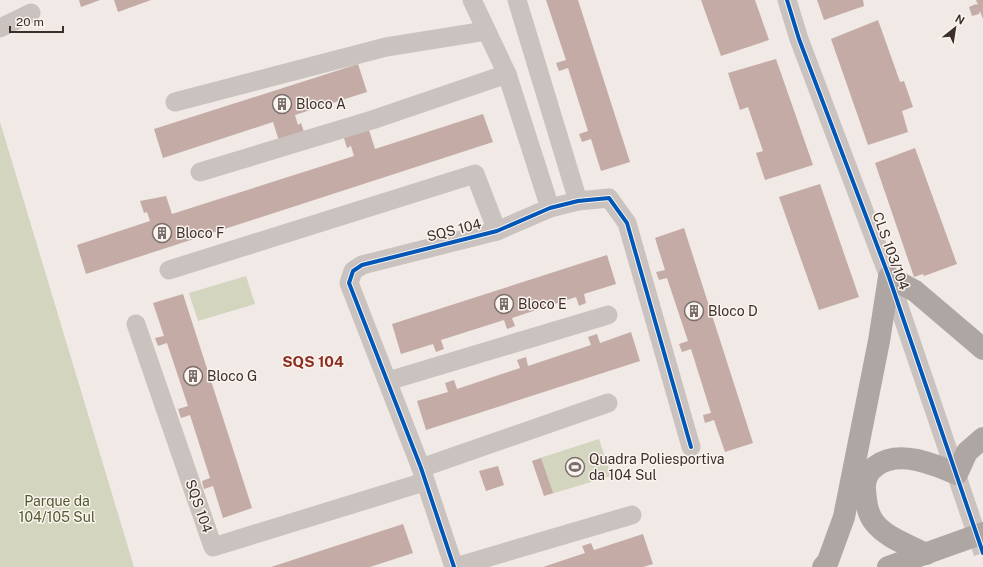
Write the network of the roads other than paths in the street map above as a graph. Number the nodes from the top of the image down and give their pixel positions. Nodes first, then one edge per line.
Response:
1 (472, 0) edge
2 (517, 0) edge
3 (787, 0) edge
4 (0, 18) edge
5 (0, 28) edge
6 (486, 31) junction
7 (508, 74) junction
8 (175, 102) dead end
9 (200, 172) dead end
10 (578, 201) junction
11 (550, 208) junction
12 (497, 231) junction
13 (169, 270) dead end
14 (889, 277) junction
15 (608, 315) dead end
16 (136, 324) dead end
17 (983, 349) edge
18 (388, 381) junction
19 (608, 404) dead end
20 (983, 438) edge
21 (691, 447) dead end
22 (957, 474) junction
23 (423, 475) junction
24 (969, 512) tunnel mouth
25 (632, 515) dead end
26 (983, 533) edge
27 (926, 554) junction
28 (454, 567) edge
29 (823, 567) edge
30 (888, 567) edge

1 - 6 street
2 - 10 street
3 - 14 street, CLS 103/104
4 - 5 street
6 - 7 street
6 - 8 street
7 - 9 street
7 - 11 street
10 - 11 street, SQS 104
10 - 21 street, SQS 104
11 - 12 street, SQS 104
12 - 13 street, SQS 104
12 - 18 street, SQS 104
14 - 17 main road
14 - 22 street, CLS 103/104
14 - 29 main road
15 - 18 street
16 - 23 street, SQS 104
18 - 23 street, SQS 104
19 - 23 street, SQS 104
20 - 22 main road
22 - 24 street, CLS 103/104
22 - 27 main road
23 - 28 street, SQS 104
25 - 28 street, SQS 104
26 - 27 main road
27 - 30 main road

